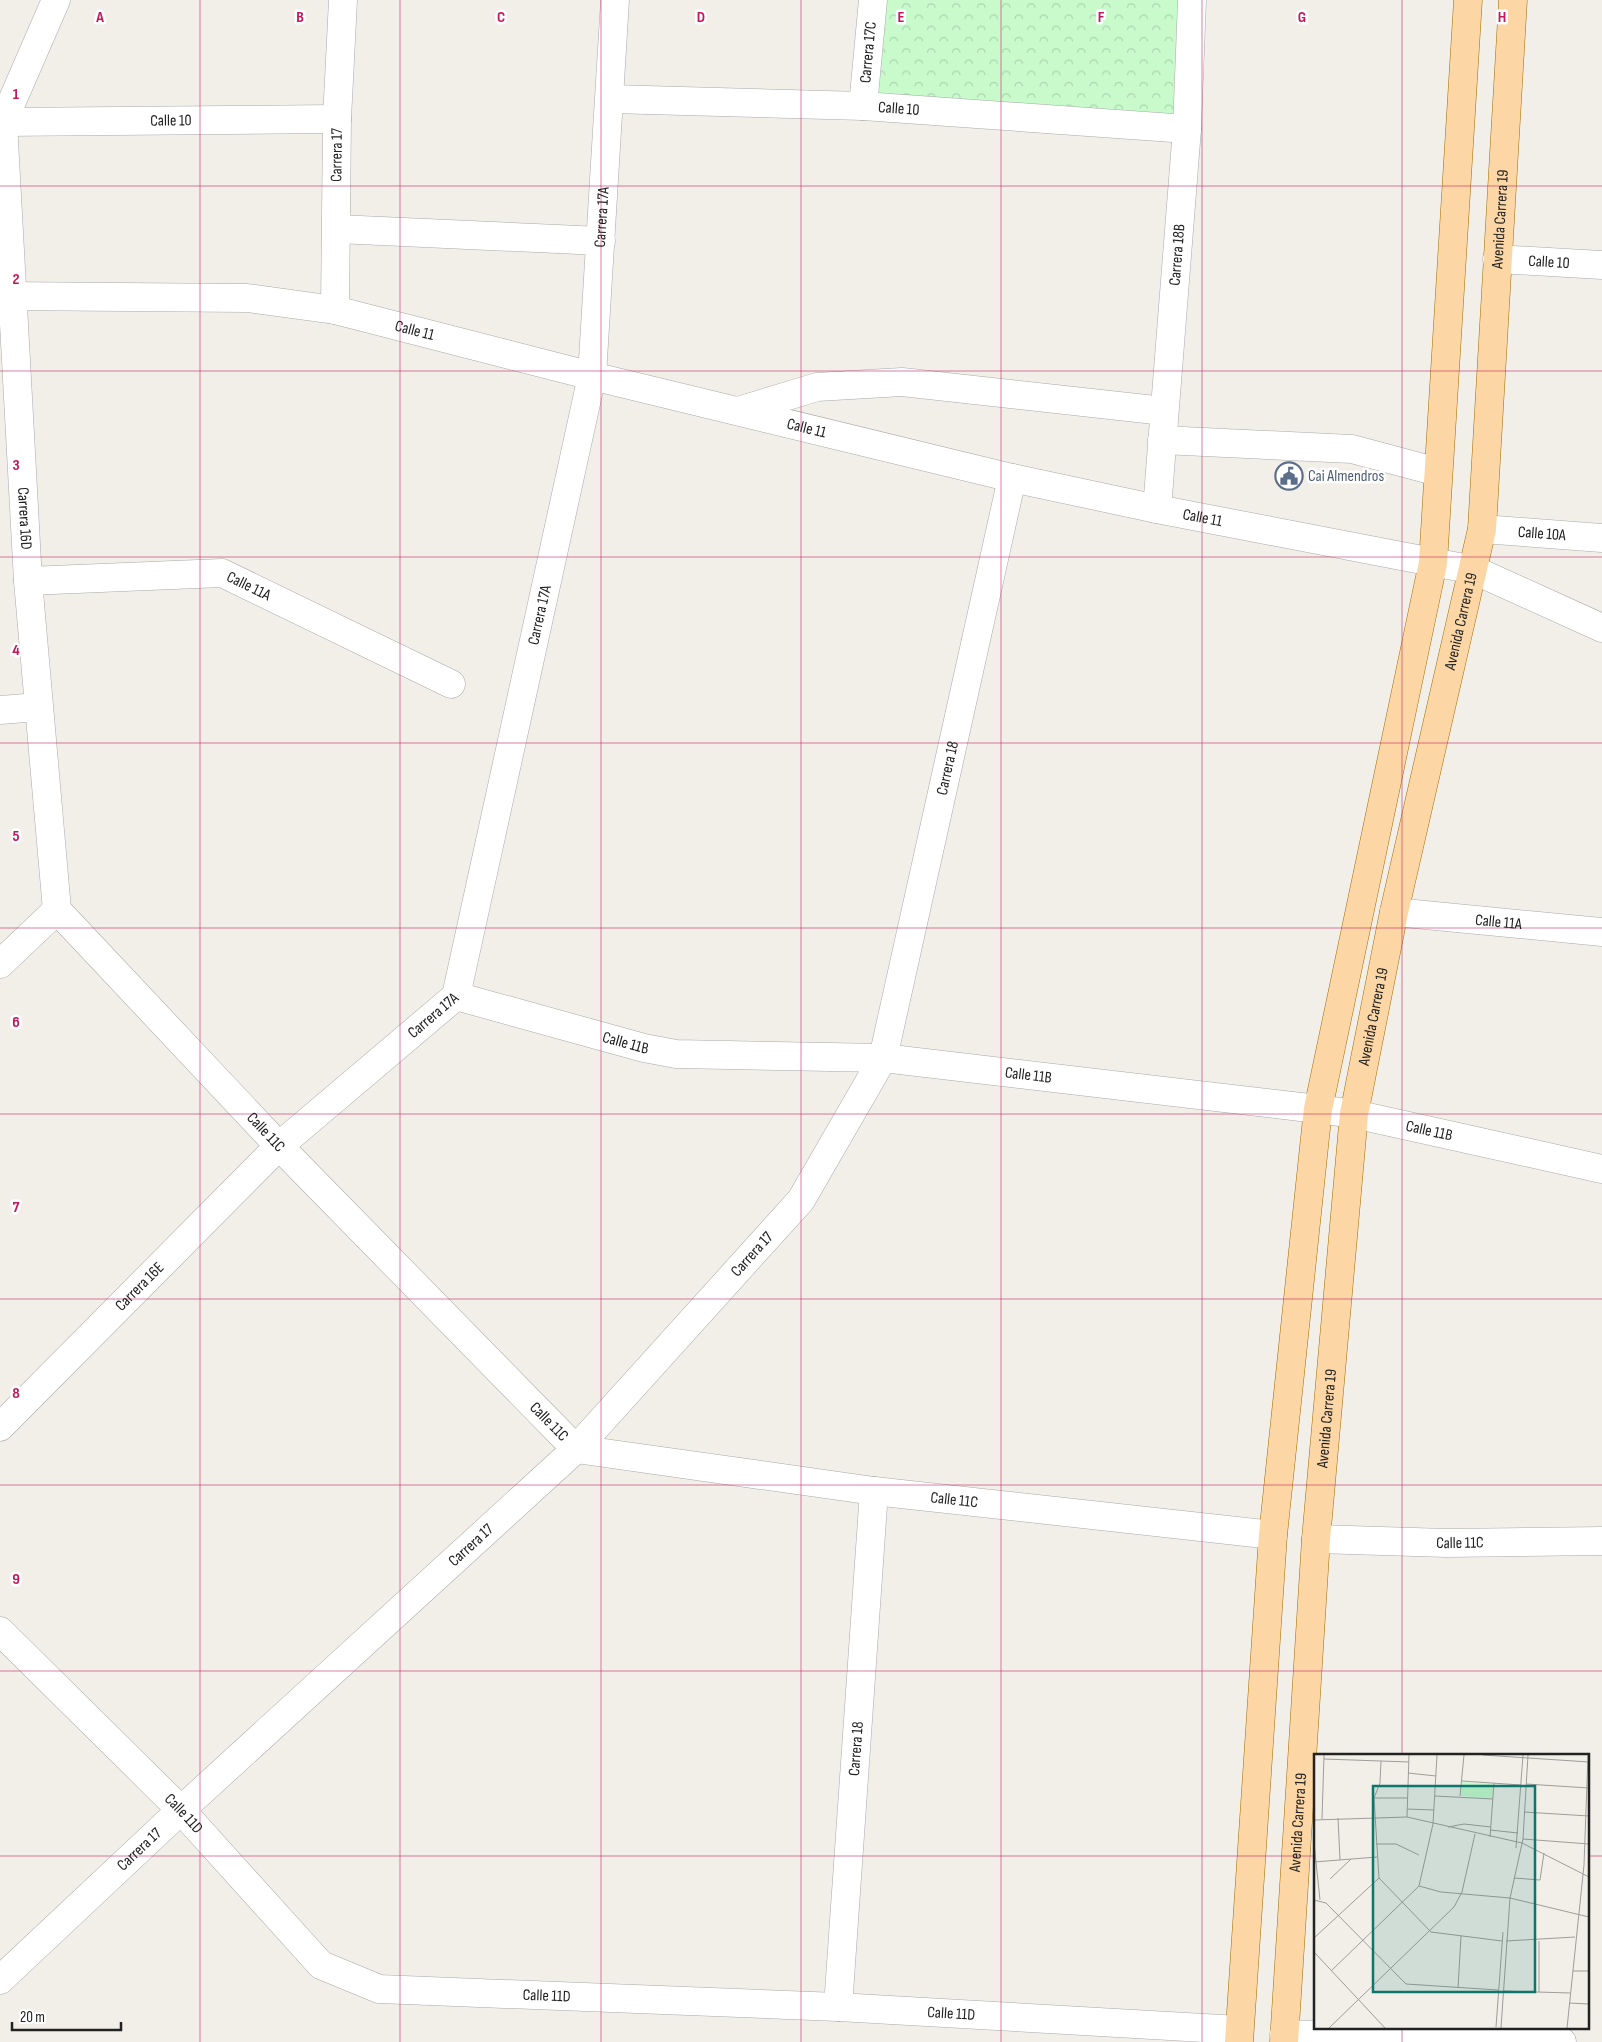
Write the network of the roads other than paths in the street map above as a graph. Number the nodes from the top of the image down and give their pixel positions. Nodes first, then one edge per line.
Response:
1 (56, 0) edge
2 (342, 0) edge
3 (615, 0) edge
4 (873, 0) edge
5 (1192, 0) edge
6 (1468, 0) edge
7 (1513, 0) edge
8 (610, 99) junction
9 (863, 106) junction
10 (337, 119) junction
11 (3, 122) junction
12 (1187, 130) junction
13 (337, 229) junction
14 (601, 241) junction
15 (1497, 259) junction
16 (1602, 266) edge
17 (7, 296) edge
18 (335, 310) junction
19 (592, 376) junction
20 (736, 411) junction
21 (1164, 411) junction
22 (1162, 440) junction
23 (1438, 472) junction
24 (1012, 478) junction
25 (1157, 509) junction
26 (1482, 529) junction
27 (1602, 538) edge
28 (1432, 563) junction
29 (1474, 570) junction
30 (28, 581) junction
31 (1602, 628) edge
32 (451, 684) dead end
33 (38, 707) junction
34 (0, 710) edge
35 (57, 910) junction
36 (1394, 912) junction
37 (1602, 932) edge
38 (0, 964) edge
39 (456, 996) junction
40 (882, 1058) junction
41 (1318, 1109) junction
42 (1354, 1114) junction
43 (279, 1146) junction
44 (1602, 1169) edge
45 (0, 1427) edge
46 (576, 1449) junction
47 (874, 1491) junction
48 (1273, 1535) junction
49 (1316, 1539) junction
50 (1602, 1541) edge
51 (0, 1631) edge
52 (181, 1810) junction
53 (0, 1980) edge
54 (838, 2007) junction
55 (1239, 2036) edge
56 (1284, 2038) edge
57 (1562, 2042) edge

1 - 11 street, Carrera 16D
2 - 10 street, Carrera 17
3 - 8 street, Carrera 17A
4 - 9 street, Carrera 17C
5 - 12 street, Carrera 18B
6 - 23 main road
7 - 15 main road, Avenida Carrera 19
8 - 9 street, Calle 10
8 - 14 street, Carrera 17A
9 - 12 street, Calle 10
10 - 11 street, Calle 10
10 - 13 street, Carrera 17
11 - 17 street, Carrera 16D
12 - 21 street, Carrera 18B
13 - 14 street
13 - 18 street, Carrera 17
14 - 19 street, Carrera 17A
15 - 16 street, Calle 10
15 - 26 main road, Avenida Carrera 19
17 - 18 street, Calle 11
17 - 30 street, Carrera 16D
18 - 19 street, Calle 11
19 - 20 street, Calle 11
19 - 39 street, Carrera 17A
20 - 21 street
20 - 24 street, Calle 11
21 - 22 street, Carrera 18B
22 - 23 street
22 - 25 street, Carrera 18B
23 - 28 main road
24 - 25 street, Calle 11
24 - 40 street, Carrera 18
25 - 28 street, Calle 11
26 - 27 street, Calle 10A
26 - 29 main road, Avenida Carrera 19
28 - 29 street, Calle 11
28 - 41 main road
29 - 31 street, Calle 11
29 - 36 main road, Avenida Carrera 19
30 - 32 street, Calle 11A
30 - 33 street, Carrera 16D
33 - 34 street
33 - 35 street, Carrera 16D
35 - 38 street
35 - 43 street, Calle 11C
36 - 37 street, Calle 11A
36 - 42 main road, Avenida Carrera 19
39 - 40 street, Calle 11B
39 - 43 street, Carrera 17A
40 - 41 street, Calle 11B
40 - 46 street, Carrera 17
41 - 42 street, Calle 11B
41 - 48 main road
42 - 44 street, Calle 11B
42 - 49 main road, Avenida Carrera 19
43 - 45 street, Carrera 16E
43 - 46 street, Calle 11C
46 - 47 street, Calle 11C
46 - 52 street, Carrera 17
47 - 48 street, Calle 11C
47 - 54 street, Carrera 18
48 - 55 main road
49 - 50 street, Calle 11C
49 - 56 main road, Avenida Carrera 19
51 - 52 street, Calle 11D
52 - 53 street, Carrera 17
52 - 54 street, Calle 11D
54 - 55 street, Calle 11D
56 - 57 street

